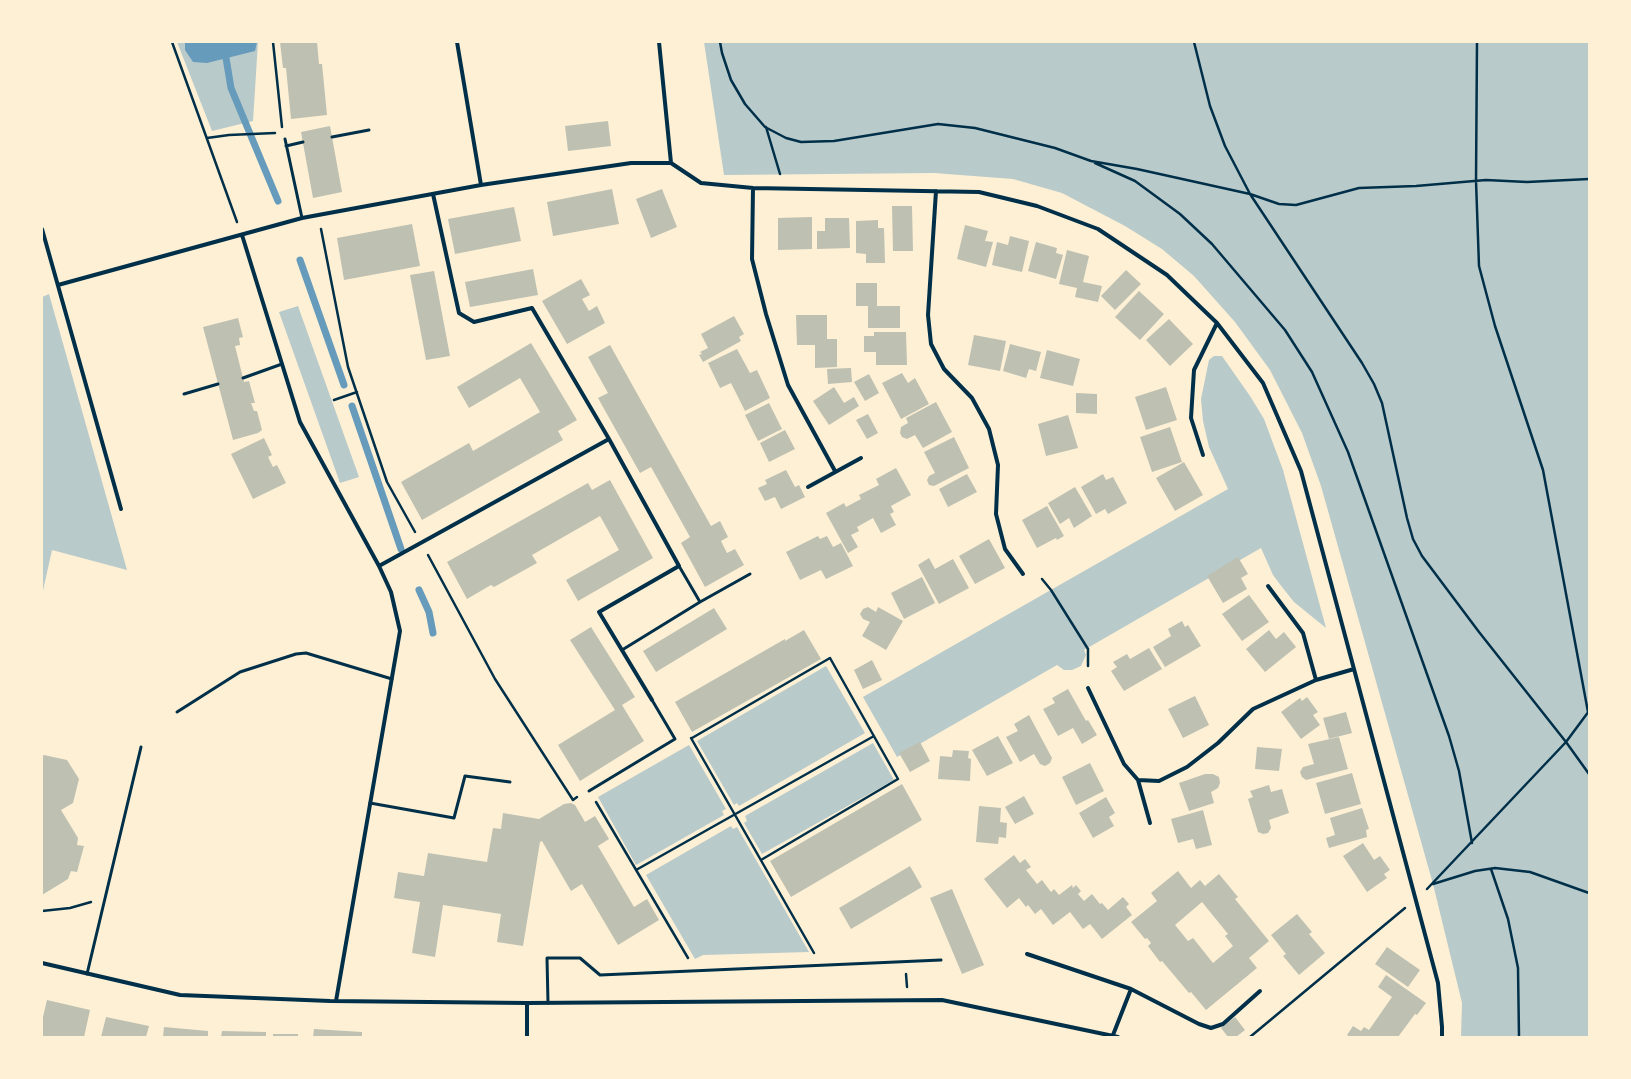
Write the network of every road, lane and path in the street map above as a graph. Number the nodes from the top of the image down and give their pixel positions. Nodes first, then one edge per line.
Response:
1 (172, 42) edge
2 (273, 42) edge
3 (457, 42) edge
4 (659, 42) edge
5 (720, 42) edge
6 (1194, 42) edge
7 (1477, 42) edge
8 (766, 127) junction
9 (369, 130) dead end
10 (260, 134) dead end
11 (332, 137) dead end
12 (207, 138) junction
13 (285, 139) joint
14 (303, 142) dead end
15 (286, 146) junction
16 (1091, 161) junction
17 (671, 163) junction
18 (1589, 179) edge
19 (1476, 181) junction
20 (481, 185) junction
21 (753, 188) junction
22 (785, 189) junction
23 (936, 190) junction
24 (433, 194) junction
25 (1250, 194) junction
26 (318, 215) junction
27 (302, 218) junction
28 (42, 229) edge
29 (242, 235) junction
30 (58, 285) junction
31 (1218, 322) junction
32 (282, 364) junction
33 (243, 378) dead end
34 (218, 384) dead end
35 (357, 392) junction
36 (184, 394) dead end
37 (334, 400) dead end
38 (609, 439) junction
39 (1203, 455) dead end
40 (861, 458) dead end
41 (835, 471) junction
42 (808, 487) dead end
43 (121, 509) dead end
44 (421, 543) junction
45 (379, 566) junction
46 (679, 566) junction
47 (750, 574) dead end
48 (1023, 574) dead end
49 (1042, 579) dead end
50 (1268, 586) dead end
51 (700, 602) junction
52 (622, 650) junction
53 (1088, 666) dead end
54 (1354, 669) junction
55 (392, 679) junction
56 (1316, 680) junction
57 (1088, 688) dead end
58 (652, 700) joint
59 (177, 712) dead end
60 (1588, 712) edge
61 (874, 736) junction
62 (692, 738) junction
63 (675, 739) junction
64 (141, 747) dead end
65 (1589, 774) edge
66 (1138, 780) junction
67 (510, 782) dead end
68 (589, 791) junction
69 (370, 803) junction
70 (735, 814) junction
71 (1150, 823) dead end
72 (1472, 842) dead end
73 (761, 860) junction
74 (1491, 869) junction
75 (636, 870) junction
76 (1433, 884) dead end
77 (1589, 893) edge
78 (105, 898) junction
79 (42, 911) edge
80 (1027, 954) dead end
81 (941, 960) dead end
82 (905, 962) junction
83 (42, 963) edge
84 (822, 965) junction
85 (696, 971) junction
86 (87, 974) junction
87 (1131, 989) junction
88 (1260, 991) dead end
89 (336, 1001) junction
90 (908, 1001) junction
91 (528, 1003) junction
92 (548, 1003) junction
93 (1113, 1035) junction
94 (527, 1037) edge
95 (1118, 1037) edge
96 (1442, 1037) edge
97 (1519, 1037) edge

1 - 12 path
2 - 13 path
3 - 20 street
4 - 17 street
5 - 8 path
6 - 25 path
7 - 19 path
8 - 16 path
8 - 22 path
9 - 11 lane
10 - 12 path
12 - 29 path
13 - 15 lane
14 - 15 lane
15 - 27 lane
16 - 25 path
16 - 72 path
17 - 20 street
17 - 21 street
18 - 19 path
19 - 25 path
19 - 60 path
20 - 24 street
21 - 22 street
21 - 41 street
22 - 23 street
23 - 31 street
23 - 48 street
24 - 26 street
24 - 38 street
25 - 65 path
26 - 27 street
26 - 35 path
27 - 29 street
28 - 30 street
29 - 30 street
29 - 32 street
30 - 43 street
31 - 39 street
31 - 54 street
32 - 33 lane
32 - 45 street
34 - 36 lane
35 - 37 path
35 - 44 path
38 - 44 street
38 - 46 street
40 - 41 street
41 - 42 street
44 - 45 street
44 - 68 path
45 - 55 street
46 - 51 lane
46 - 52 street
47 - 51 lane
49 - 53 path
50 - 56 street
51 - 52 lane
52 - 58 street
54 - 56 street
54 - 96 street
55 - 59 lane
55 - 69 street
56 - 66 street
57 - 66 street
58 - 63 lane
61 - 62 path
61 - 70 path
61 - 73 path
62 - 63 path
62 - 70 path
63 - 68 lane
64 - 78 lane
66 - 71 street
67 - 69 lane
68 - 75 path
69 - 89 street
70 - 73 path
70 - 75 path
73 - 84 path
74 - 76 path
74 - 77 path
74 - 97 path
75 - 85 path
78 - 79 path
78 - 86 lane
80 - 87 street
81 - 82 lane
82 - 84 lane
82 - 90 path
83 - 86 street
84 - 85 lane
85 - 92 lane
86 - 89 street
87 - 88 street
87 - 93 street
89 - 91 street
90 - 92 street
90 - 93 street
91 - 92 street
91 - 94 street
93 - 95 street

